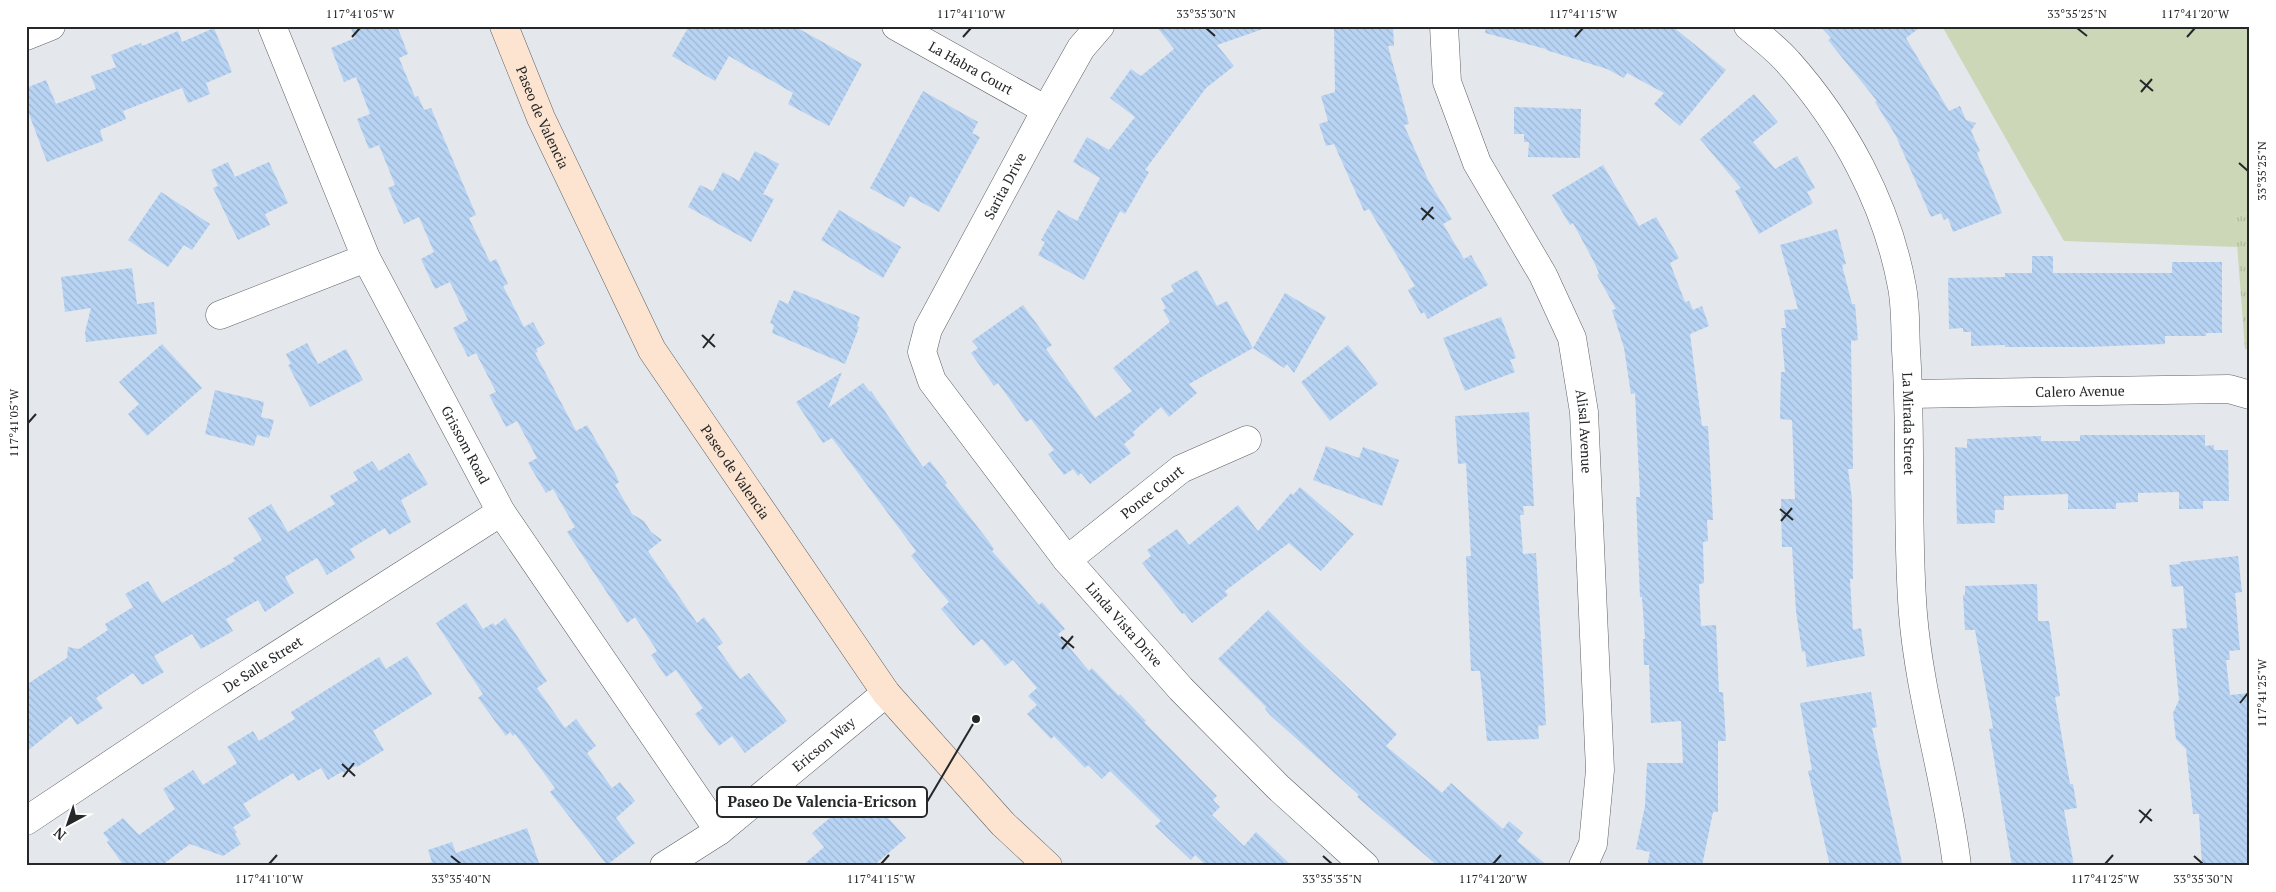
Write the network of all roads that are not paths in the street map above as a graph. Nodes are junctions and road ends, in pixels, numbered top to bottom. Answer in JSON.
{"nodes":[{"id":1,"x":51,"y":26,"type":"edge"},
{"id":2,"x":272,"y":26,"type":"edge"},
{"id":3,"x":504,"y":26,"type":"edge"},
{"id":4,"x":896,"y":26,"type":"edge"},
{"id":5,"x":1100,"y":26,"type":"edge"},
{"id":6,"x":1444,"y":26,"type":"edge"},
{"id":7,"x":1748,"y":26,"type":"edge"},
{"id":8,"x":26,"y":36,"type":"edge"},
{"id":9,"x":1046,"y":110,"type":"junction"},
{"id":10,"x":366,"y":258,"type":"junction"},
{"id":11,"x":220,"y":315,"type":"dead end"},
{"id":12,"x":922,"y":352,"type":"joint"},
{"id":13,"x":1909,"y":394,"type":"junction"},
{"id":14,"x":2250,"y":395,"type":"edge"},
{"id":15,"x":1247,"y":440,"type":"dead end"},
{"id":16,"x":501,"y":512,"type":"junction"},
{"id":17,"x":1067,"y":560,"type":"junction"},
{"id":18,"x":886,"y":693,"type":"junction"},
{"id":19,"x":26,"y":821,"type":"edge"},
{"id":20,"x":719,"y":831,"type":"junction"},
{"id":21,"x":664,"y":866,"type":"edge"},
{"id":22,"x":1048,"y":866,"type":"edge"},
{"id":23,"x":1365,"y":866,"type":"edge"},
{"id":24,"x":1583,"y":866,"type":"edge"},
{"id":25,"x":1957,"y":866,"type":"edge"}],
"edges":[{"from":1,"to":8,"type":"street"},
{"from":2,"to":10,"type":"street","name":"Grissom Road"},
{"from":3,"to":18,"type":"main road","name":"Paseo de Valencia"},
{"from":4,"to":9,"type":"street","name":"La Habra Court"},
{"from":5,"to":9,"type":"street","name":"Sarita Drive"},
{"from":6,"to":24,"type":"street","name":"Alisal Avenue"},
{"from":7,"to":13,"type":"street","name":"La Mirada Street"},
{"from":9,"to":12,"type":"street","name":"Sarita Drive"},
{"from":10,"to":11,"type":"street"},
{"from":10,"to":16,"type":"street","name":"Grissom Road"},
{"from":12,"to":17,"type":"street","name":"Linda Vista Drive"},
{"from":13,"to":14,"type":"street","name":"Calero Avenue"},
{"from":13,"to":25,"type":"street","name":"La Mirada Street"},
{"from":15,"to":17,"type":"street","name":"Ponce Court"},
{"from":16,"to":19,"type":"street","name":"De Salle Street"},
{"from":16,"to":20,"type":"street","name":"Grissom Road"},
{"from":17,"to":23,"type":"street","name":"Linda Vista Drive"},
{"from":18,"to":20,"type":"street","name":"Ericson Way"},
{"from":18,"to":22,"type":"main road","name":"Paseo de Valencia"},
{"from":20,"to":21,"type":"street","name":"Ericson Way"}]}
